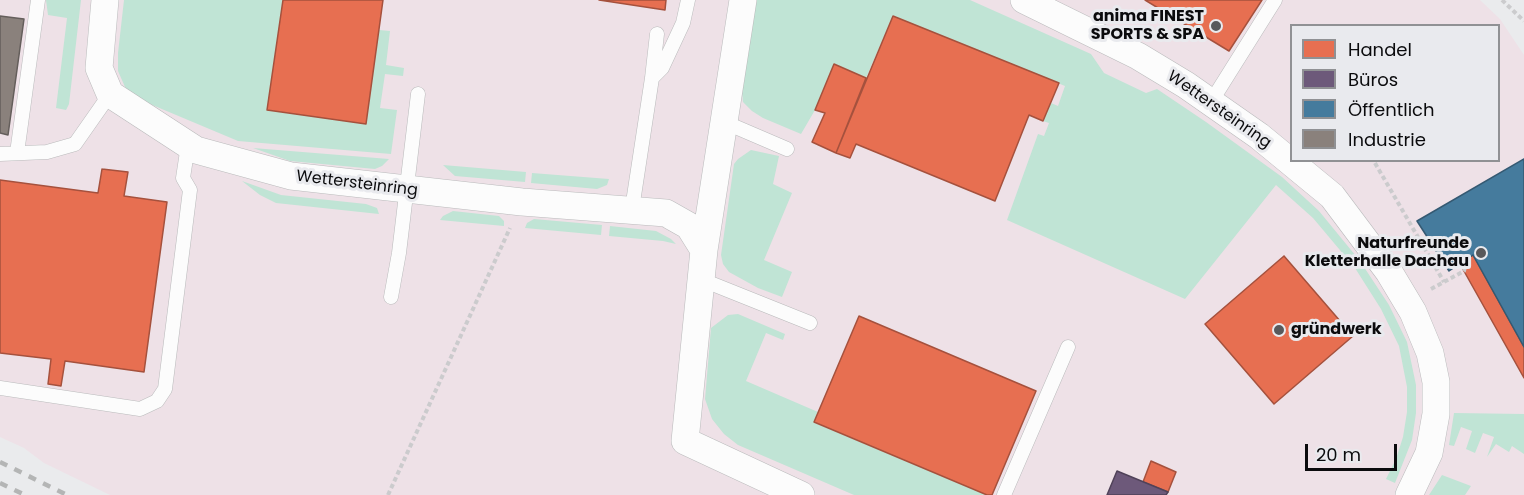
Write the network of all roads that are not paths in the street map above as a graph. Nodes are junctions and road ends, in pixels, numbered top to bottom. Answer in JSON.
{"nodes":[{"id":1,"x":38,"y":0,"type":"edge"},
{"id":2,"x":105,"y":0,"type":"edge"},
{"id":3,"x":688,"y":0,"type":"edge"},
{"id":4,"x":743,"y":0,"type":"edge"},
{"id":5,"x":1024,"y":0,"type":"edge"},
{"id":6,"x":1275,"y":0,"type":"edge"},
{"id":7,"x":1262,"y":21,"type":"junction"},
{"id":8,"x":1273,"y":31,"type":"dead end"},
{"id":9,"x":657,"y":34,"type":"dead end"},
{"id":10,"x":652,"y":78,"type":"junction"},
{"id":11,"x":110,"y":94,"type":"junction"},
{"id":12,"x":418,"y":94,"type":"dead end"},
{"id":13,"x":1211,"y":102,"type":"junction"},
{"id":14,"x":724,"y":122,"type":"junction"},
{"id":15,"x":188,"y":145,"type":"junction"},
{"id":16,"x":787,"y":149,"type":"dead end"},
{"id":17,"x":17,"y":153,"type":"junction"},
{"id":18,"x":0,"y":154,"type":"edge"},
{"id":19,"x":1290,"y":161,"type":"edge"},
{"id":20,"x":1291,"y":162,"type":"edge"},
{"id":21,"x":406,"y":190,"type":"junction"},
{"id":22,"x":632,"y":209,"type":"junction"},
{"id":23,"x":704,"y":250,"type":"junction"},
{"id":24,"x":700,"y":279,"type":"junction"},
{"id":25,"x":391,"y":297,"type":"dead end"},
{"id":26,"x":810,"y":323,"type":"dead end"},
{"id":27,"x":1068,"y":347,"type":"dead end"},
{"id":28,"x":0,"y":388,"type":"edge"},
{"id":29,"x":801,"y":495,"type":"edge"},
{"id":30,"x":1004,"y":495,"type":"edge"},
{"id":31,"x":1408,"y":495,"type":"edge"}],
"edges":[{"from":1,"to":17,"type":"lane"},
{"from":2,"to":11,"type":"street"},
{"from":3,"to":10,"type":"lane"},
{"from":4,"to":14,"type":"street"},
{"from":5,"to":13,"type":"street","name":"Wettersteinring"},
{"from":6,"to":7,"type":"lane"},
{"from":7,"to":8,"type":"lane"},
{"from":7,"to":13,"type":"lane"},
{"from":9,"to":10,"type":"lane"},
{"from":10,"to":22,"type":"lane"},
{"from":11,"to":15,"type":"street","name":"Wettersteinring"},
{"from":11,"to":17,"type":"lane"},
{"from":12,"to":21,"type":"lane"},
{"from":13,"to":19,"type":"street","name":"Wettersteinring"},
{"from":14,"to":16,"type":"lane"},
{"from":14,"to":23,"type":"street"},
{"from":15,"to":21,"type":"street","name":"Wettersteinring"},
{"from":15,"to":28,"type":"lane"},
{"from":17,"to":18,"type":"lane"},
{"from":20,"to":31,"type":"street","name":"Wettersteinring"},
{"from":21,"to":22,"type":"street","name":"Wettersteinring"},
{"from":21,"to":25,"type":"lane"},
{"from":22,"to":23,"type":"street","name":"Wettersteinring"},
{"from":23,"to":24,"type":"street"},
{"from":24,"to":26,"type":"lane"},
{"from":24,"to":29,"type":"street"},
{"from":27,"to":30,"type":"lane"}]}
